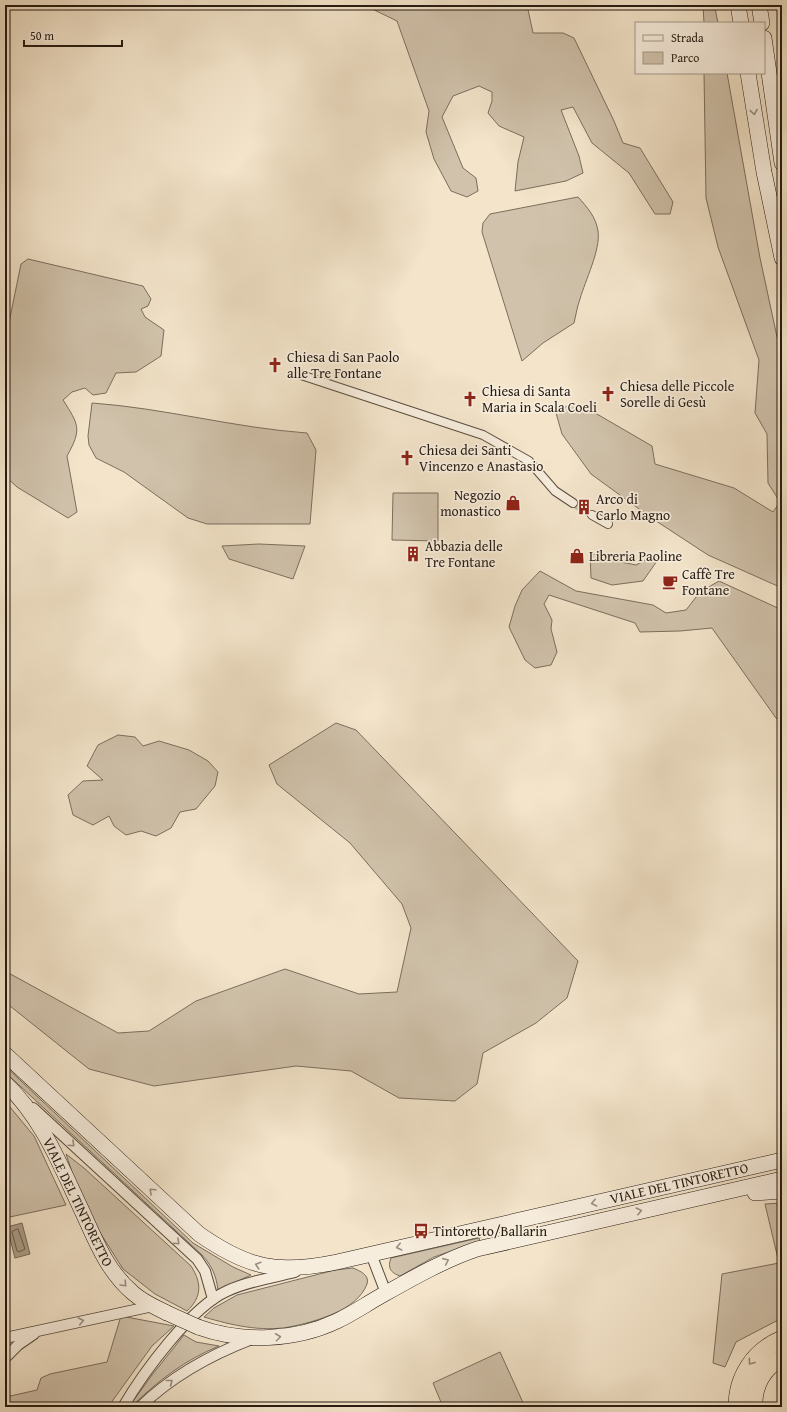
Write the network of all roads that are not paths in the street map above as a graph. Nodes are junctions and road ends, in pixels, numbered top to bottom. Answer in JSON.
{"nodes":[{"id":1,"x":738,"y":5,"type":"edge"},
{"id":2,"x":759,"y":5,"type":"edge"},
{"id":3,"x":741,"y":22,"type":"edge"},
{"id":4,"x":762,"y":22,"type":"edge"},
{"id":5,"x":765,"y":45,"type":"edge"},
{"id":6,"x":748,"y":74,"type":"edge"},
{"id":7,"x":782,"y":163,"type":"edge"},
{"id":8,"x":782,"y":258,"type":"edge"},
{"id":9,"x":298,"y":374,"type":"dead end"},
{"id":10,"x":574,"y":503,"type":"tunnel mouth"},
{"id":11,"x":592,"y":515,"type":"tunnel mouth"},
{"id":12,"x":608,"y":524,"type":"dead end"},
{"id":13,"x":5,"y":1054,"type":"edge"},
{"id":14,"x":5,"y":1083,"type":"edge"},
{"id":15,"x":22,"y":1099,"type":"junction"},
{"id":16,"x":782,"y":1160,"type":"edge"},
{"id":17,"x":782,"y":1179,"type":"edge"},
{"id":18,"x":782,"y":1191,"type":"edge"},
{"id":19,"x":710,"y":1196,"type":"junction"},
{"id":20,"x":576,"y":1207,"type":"junction"},
{"id":21,"x":580,"y":1225,"type":"junction"},
{"id":22,"x":370,"y":1254,"type":"junction"},
{"id":23,"x":337,"y":1262,"type":"junction"},
{"id":24,"x":386,"y":1293,"type":"junction"},
{"id":25,"x":213,"y":1299,"type":"junction"},
{"id":26,"x":153,"y":1306,"type":"junction"},
{"id":27,"x":43,"y":1329,"type":"junction"},
{"id":28,"x":5,"y":1338,"type":"edge"},
{"id":29,"x":256,"y":1338,"type":"junction"},
{"id":30,"x":782,"y":1339,"type":"edge"},
{"id":31,"x":5,"y":1358,"type":"edge"},
{"id":32,"x":782,"y":1358,"type":"edge"},
{"id":33,"x":123,"y":1407,"type":"edge"},
{"id":34,"x":140,"y":1407,"type":"edge"},
{"id":35,"x":737,"y":1407,"type":"edge"},
{"id":36,"x":754,"y":1407,"type":"edge"}],
"edges":[{"from":1,"to":3,"type":"main road"},
{"from":2,"to":4,"type":"main road"},
{"from":5,"to":7,"type":"main road"},
{"from":6,"to":8,"type":"main road","one_way":true},
{"from":9,"to":10,"type":"street"},
{"from":11,"to":12,"type":"street"},
{"from":23,"to":13,"type":"main road","name":"VIALE DEL TINTORETTO","one_way":true},
{"from":14,"to":15,"type":"main road","name":"VIALE DEL TINTORETTO"},
{"from":15,"to":25,"type":"street","one_way":true},
{"from":15,"to":26,"type":"main road","name":"VIALE DEL TINTORETTO","one_way":true},
{"from":16,"to":20,"type":"main road","name":"VIALE DEL TINTORETTO","one_way":true},
{"from":17,"to":19,"type":"main road","name":"VIALE DEL TINTORETTO"},
{"from":18,"to":19,"type":"main road"},
{"from":21,"to":19,"type":"main road","name":"VIALE DEL TINTORETTO","one_way":true},
{"from":20,"to":21,"type":"street"},
{"from":20,"to":22,"type":"main road","name":"VIALE DEL TINTORETTO","one_way":true},
{"from":24,"to":21,"type":"main road","name":"VIALE DEL TINTORETTO","one_way":true},
{"from":22,"to":23,"type":"main road","name":"VIALE DEL TINTORETTO"},
{"from":22,"to":24,"type":"street"},
{"from":23,"to":25,"type":"street"},
{"from":29,"to":24,"type":"main road","name":"VIALE DEL TINTORETTO","one_way":true},
{"from":25,"to":33,"type":"street"},
{"from":27,"to":26,"type":"street","one_way":true},
{"from":26,"to":29,"type":"main road","name":"VIALE DEL TINTORETTO","bridge":true},
{"from":27,"to":28,"type":"street"},
{"from":27,"to":31,"type":"street"},
{"from":34,"to":29,"type":"street","one_way":true},
{"from":30,"to":35,"type":"highway","one_way":true},
{"from":32,"to":36,"type":"highway"}]}
